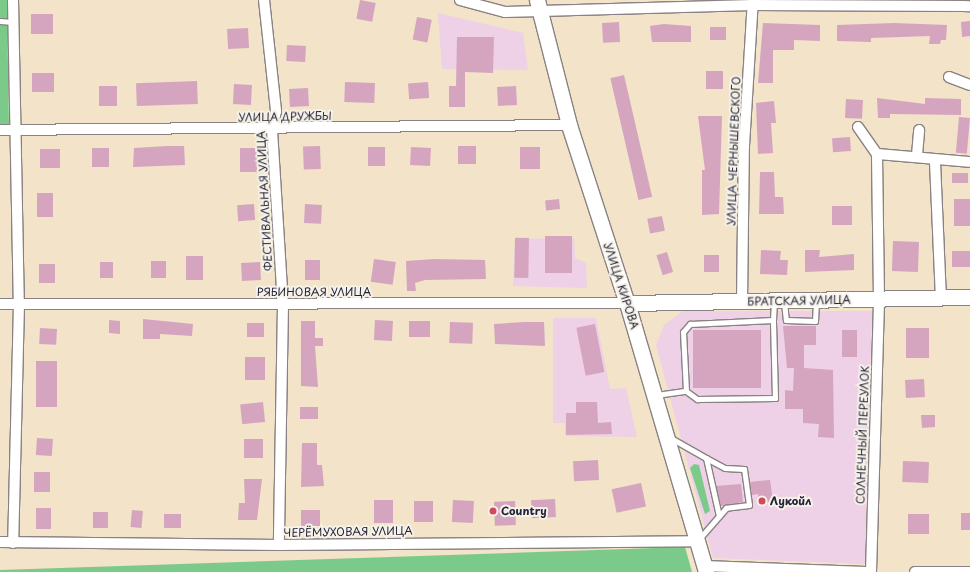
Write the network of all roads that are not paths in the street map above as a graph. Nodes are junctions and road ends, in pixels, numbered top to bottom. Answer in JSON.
{"nodes":[{"id":1,"x":12,"y":0,"type":"edge"},
{"id":2,"x":264,"y":0,"type":"edge"},
{"id":3,"x":460,"y":0,"type":"edge"},
{"id":4,"x":753,"y":2,"type":"edge"},
{"id":5,"x":886,"y":2,"type":"edge"},
{"id":6,"x":538,"y":6,"type":"edge"},
{"id":7,"x":970,"y":6,"type":"edge"},
{"id":8,"x":0,"y":21,"type":"edge"},
{"id":9,"x":13,"y":22,"type":"junction"},
{"id":10,"x":949,"y":77,"type":"dead end"},
{"id":11,"x":970,"y":85,"type":"edge"},
{"id":12,"x":569,"y":125,"type":"junction"},
{"id":13,"x":858,"y":127,"type":"dead end"},
{"id":14,"x":0,"y":130,"type":"edge"},
{"id":15,"x":272,"y":130,"type":"junction"},
{"id":16,"x":919,"y":130,"type":"dead end"},
{"id":17,"x":17,"y":131,"type":"junction"},
{"id":18,"x":877,"y":154,"type":"junction"},
{"id":19,"x":917,"y":155,"type":"junction"},
{"id":20,"x":935,"y":162,"type":"junction"},
{"id":21,"x":970,"y":162,"type":"edge"},
{"id":22,"x":941,"y":297,"type":"junction"},
{"id":23,"x":970,"y":297,"type":"edge"},
{"id":24,"x":879,"y":298,"type":"junction"},
{"id":25,"x":742,"y":302,"type":"junction"},
{"id":26,"x":779,"y":302,"type":"junction"},
{"id":27,"x":627,"y":303,"type":"junction"},
{"id":28,"x":0,"y":304,"type":"edge"},
{"id":29,"x":19,"y":304,"type":"junction"},
{"id":30,"x":283,"y":305,"type":"junction"},
{"id":31,"x":773,"y":320,"type":"junction"},
{"id":32,"x":686,"y":391,"type":"junction"},
{"id":33,"x":654,"y":395,"type":"junction"},
{"id":34,"x":666,"y":435,"type":"junction"},
{"id":35,"x":706,"y":458,"type":"junction"},
{"id":36,"x":719,"y":516,"type":"junction"},
{"id":37,"x":697,"y":541,"type":"junction"},
{"id":38,"x":0,"y":542,"type":"edge"},
{"id":39,"x":14,"y":543,"type":"junction"},
{"id":40,"x":279,"y":545,"type":"junction"},
{"id":41,"x":705,"y":569,"type":"edge"},
{"id":42,"x":866,"y":572,"type":"edge"},
{"id":43,"x":871,"y":572,"type":"edge"},
{"id":44,"x":915,"y":572,"type":"edge"},
{"id":45,"x":970,"y":572,"type":"edge"}],
"edges":[{"from":1,"to":9,"type":"street"},
{"from":2,"to":15,"type":"street","name":"ФЕСТИВАЛЬНАЯ УЛИЦА"},
{"from":3,"to":6,"type":"street"},
{"from":4,"to":5,"type":"street"},
{"from":4,"to":6,"type":"street"},
{"from":4,"to":25,"type":"street","name":"УЛИЦА ЧЕРНЫШЕВСКОГО"},
{"from":5,"to":7,"type":"street"},
{"from":6,"to":12,"type":"main road","name":"УЛИЦА КИРОВА"},
{"from":8,"to":9,"type":"lane"},
{"from":9,"to":17,"type":"street"},
{"from":10,"to":11,"type":"street"},
{"from":12,"to":15,"type":"street","name":"УЛИЦА ДРУЖБЫ"},
{"from":12,"to":27,"type":"main road","name":"УЛИЦА КИРОВА"},
{"from":13,"to":18,"type":"street"},
{"from":14,"to":17,"type":"street","name":"УЛИЦА ДРУЖБЫ"},
{"from":15,"to":17,"type":"street","name":"УЛИЦА ДРУЖБЫ"},
{"from":15,"to":30,"type":"street","name":"ФЕСТИВАЛЬНАЯ УЛИЦА"},
{"from":16,"to":19,"type":"street"},
{"from":17,"to":29,"type":"street"},
{"from":18,"to":19,"type":"street"},
{"from":18,"to":24,"type":"street","name":"СОЛНЕЧНЫЙ ПЕРЕУЛОК"},
{"from":19,"to":20,"type":"street"},
{"from":20,"to":21,"type":"street"},
{"from":20,"to":22,"type":"street"},
{"from":22,"to":23,"type":"main road","name":"БРАТСКАЯ УЛИЦА"},
{"from":22,"to":24,"type":"main road","name":"БРАТСКАЯ УЛИЦА"},
{"from":24,"to":26,"type":"main road","name":"БРАТСКАЯ УЛИЦА"},
{"from":24,"to":43,"type":"street","name":"СОЛНЕЧНЫЙ ПЕРЕУЛОК"},
{"from":25,"to":26,"type":"main road","name":"БРАТСКАЯ УЛИЦА"},
{"from":25,"to":27,"type":"main road","name":"БРАТСКАЯ УЛИЦА"},
{"from":26,"to":31,"type":"lane"},
{"from":27,"to":30,"type":"street","name":"РЯБИНОВАЯ УЛИЦА"},
{"from":27,"to":33,"type":"main road","name":"УЛИЦА КИРОВА"},
{"from":28,"to":29,"type":"street","name":"РЯБИНОВАЯ УЛИЦА"},
{"from":29,"to":30,"type":"street","name":"РЯБИНОВАЯ УЛИЦА"},
{"from":29,"to":39,"type":"street"},
{"from":30,"to":40,"type":"street","name":"ФЕСТИВАЛЬНАЯ УЛИЦА"},
{"from":31,"to":32,"type":"lane"},
{"from":31,"to":32,"type":"lane"},
{"from":32,"to":33,"type":"lane"},
{"from":33,"to":34,"type":"main road","name":"УЛИЦА КИРОВА"},
{"from":34,"to":35,"type":"lane"},
{"from":34,"to":37,"type":"main road","name":"УЛИЦА КИРОВА"},
{"from":35,"to":36,"type":"lane"},
{"from":35,"to":36,"type":"lane"},
{"from":36,"to":37,"type":"lane"},
{"from":37,"to":40,"type":"street","name":"ЧЕРЁМУХОВАЯ УЛИЦА"},
{"from":37,"to":41,"type":"main road","name":"УЛИЦА КИРОВА"},
{"from":38,"to":39,"type":"street","name":"ЧЕРЁМУХОВАЯ УЛИЦА"},
{"from":39,"to":40,"type":"street","name":"ЧЕРЁМУХОВАЯ УЛИЦА"},
{"from":41,"to":42,"type":"street"},
{"from":44,"to":45,"type":"street"}]}
